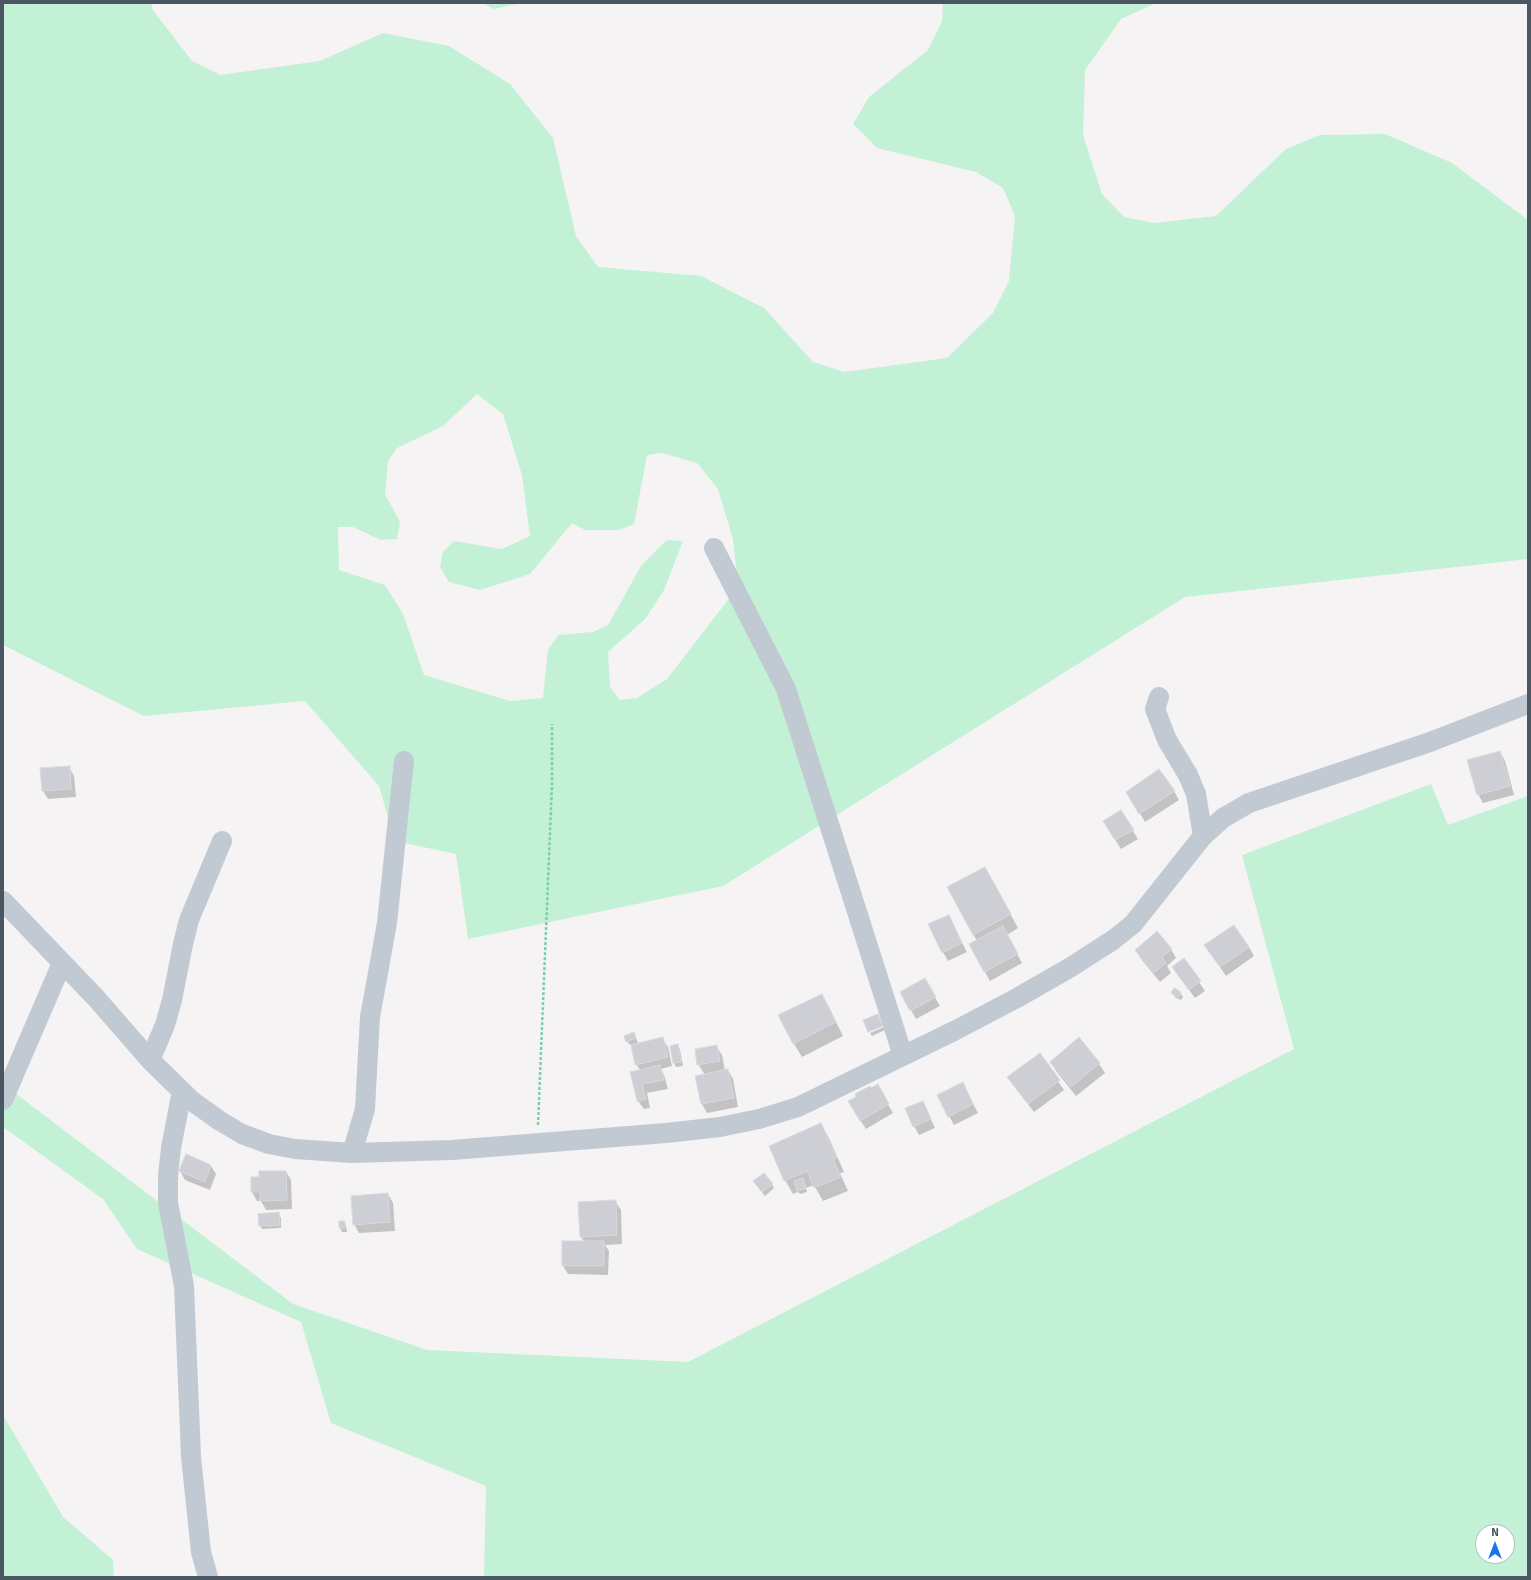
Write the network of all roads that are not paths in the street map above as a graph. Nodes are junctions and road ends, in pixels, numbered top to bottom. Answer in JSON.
{"nodes":[{"id":1,"x":714,"y":548,"type":"dead end"},
{"id":2,"x":1160,"y":697,"type":"dead end"},
{"id":3,"x":1528,"y":704,"type":"edge"},
{"id":4,"x":404,"y":761,"type":"dead end"},
{"id":5,"x":1203,"y":836,"type":"junction"},
{"id":6,"x":222,"y":841,"type":"dead end"},
{"id":7,"x":3,"y":901,"type":"edge"},
{"id":8,"x":62,"y":963,"type":"junction"},
{"id":9,"x":903,"y":1056,"type":"junction"},
{"id":10,"x":150,"y":1060,"type":"junction"},
{"id":11,"x":182,"y":1091,"type":"junction"},
{"id":12,"x":3,"y":1100,"type":"edge"},
{"id":13,"x":352,"y":1153,"type":"junction"},
{"id":14,"x":208,"y":1577,"type":"edge"}],
"edges":[{"from":1,"to":9,"type":"street"},
{"from":2,"to":5,"type":"street"},
{"from":3,"to":5,"type":"street"},
{"from":4,"to":13,"type":"street"},
{"from":5,"to":9,"type":"street"},
{"from":6,"to":10,"type":"street"},
{"from":7,"to":8,"type":"street"},
{"from":8,"to":10,"type":"street"},
{"from":8,"to":12,"type":"street"},
{"from":9,"to":13,"type":"street"},
{"from":10,"to":11,"type":"street"},
{"from":11,"to":13,"type":"street"},
{"from":11,"to":14,"type":"street"}]}
